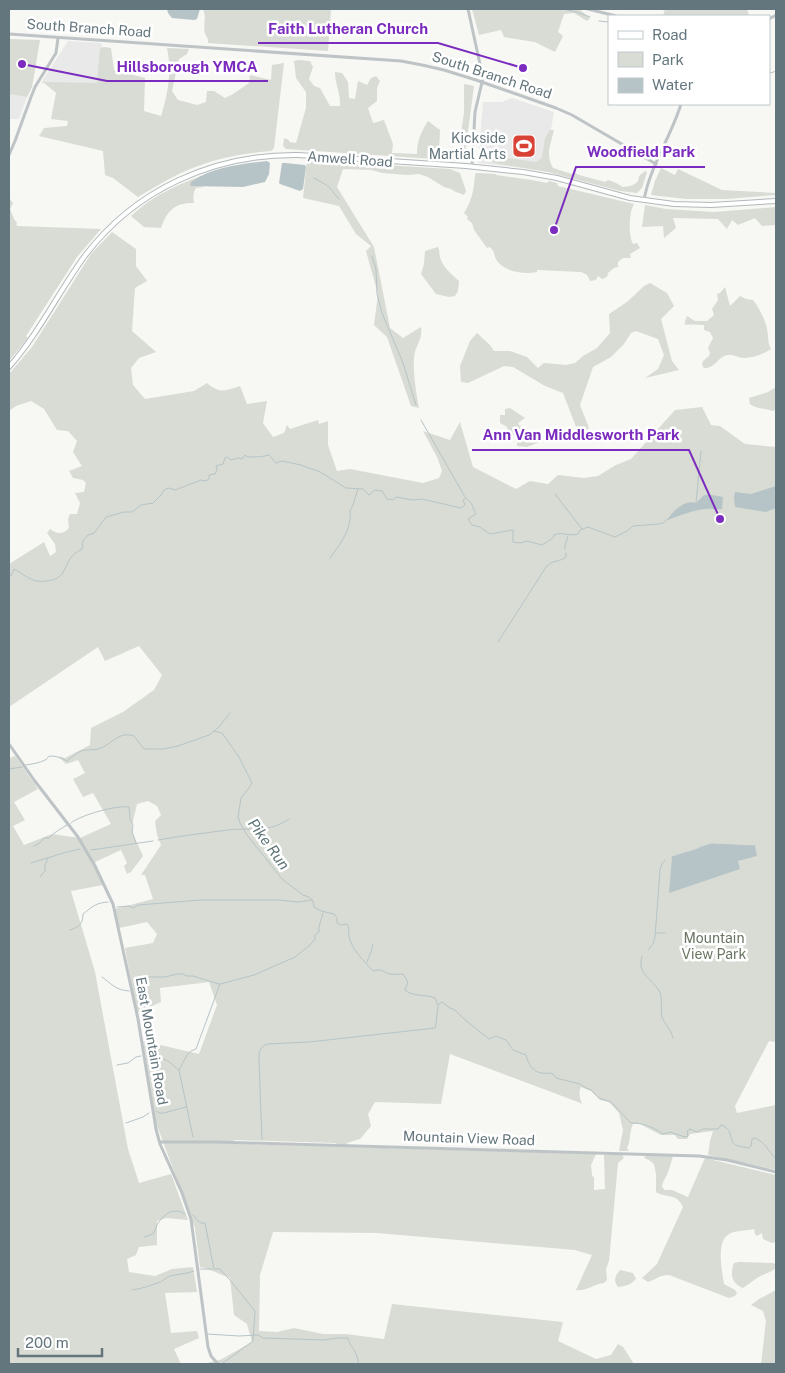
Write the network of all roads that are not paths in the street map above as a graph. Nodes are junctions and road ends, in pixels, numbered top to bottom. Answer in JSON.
{"nodes":[{"id":1,"x":468,"y":9,"type":"edge"},
{"id":2,"x":588,"y":9,"type":"edge"},
{"id":3,"x":612,"y":15,"type":"edge"},
{"id":4,"x":9,"y":34,"type":"edge"},
{"id":5,"x":58,"y":38,"type":"junction"},
{"id":6,"x":482,"y":82,"type":"junction"},
{"id":7,"x":681,"y":105,"type":"edge"},
{"id":8,"x":9,"y":155,"type":"edge"},
{"id":9,"x":656,"y":164,"type":"junction"},
{"id":10,"x":472,"y":167,"type":"junction"},
{"id":11,"x":644,"y":200,"type":"junction"},
{"id":12,"x":776,"y":202,"type":"edge"},
{"id":13,"x":9,"y":367,"type":"edge"},
{"id":14,"x":9,"y":744,"type":"edge"},
{"id":15,"x":160,"y":1142,"type":"junction"},
{"id":16,"x":776,"y":1172,"type":"edge"},
{"id":17,"x":218,"y":1364,"type":"edge"}],
"edges":[{"from":1,"to":6,"type":"street"},
{"from":2,"to":3,"type":"street"},
{"from":4,"to":5,"type":"street","name":"South Branch Road"},
{"from":5,"to":6,"type":"street","name":"South Branch Road"},
{"from":5,"to":8,"type":"street"},
{"from":6,"to":9,"type":"street","name":"South Branch Road"},
{"from":6,"to":10,"type":"street"},
{"from":7,"to":9,"type":"street"},
{"from":9,"to":11,"type":"street"},
{"from":10,"to":11,"type":"main road","name":"Amwell Road"},
{"from":10,"to":13,"type":"main road","name":"Amwell Road"},
{"from":11,"to":12,"type":"main road","name":"Amwell Road"},
{"from":14,"to":15,"type":"street","name":"East Mountain Road"},
{"from":15,"to":16,"type":"street","name":"Mountain View Road"},
{"from":15,"to":17,"type":"street","name":"East Mountain Road"}]}
